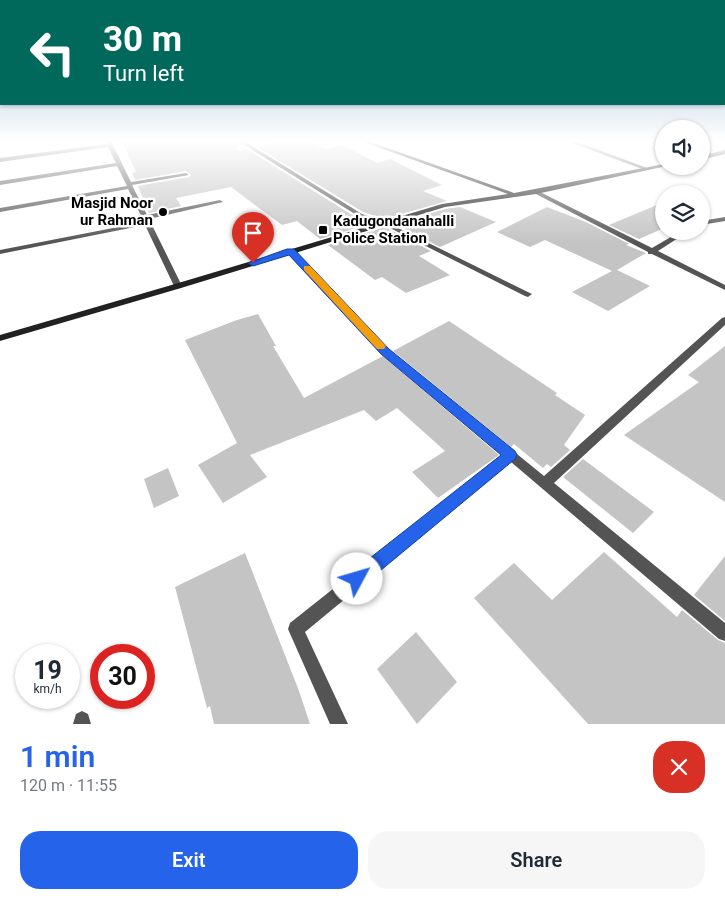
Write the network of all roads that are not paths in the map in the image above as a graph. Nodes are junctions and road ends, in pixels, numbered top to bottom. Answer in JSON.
{"nodes":[{"id":1,"x":51,"y":175,"type":"edge"},
{"id":2,"x":124,"y":175,"type":"edge"},
{"id":3,"x":186,"y":175,"type":"dead end"},
{"id":4,"x":295,"y":175,"type":"edge"},
{"id":5,"x":459,"y":175,"type":"edge"},
{"id":6,"x":619,"y":175,"type":"edge"},
{"id":7,"x":0,"y":183,"type":"edge"},
{"id":8,"x":129,"y":186,"type":"junction"},
{"id":9,"x":536,"y":192,"type":"junction"},
{"id":10,"x":514,"y":194,"type":"junction"},
{"id":11,"x":220,"y":202,"type":"dead end"},
{"id":12,"x":0,"y":210,"type":"edge"},
{"id":13,"x":725,"y":219,"type":"edge"},
{"id":14,"x":146,"y":221,"type":"junction"},
{"id":15,"x":710,"y":222,"type":"edge"},
{"id":16,"x":384,"y":223,"type":"junction"},
{"id":17,"x":671,"y":240,"type":"edge"},
{"id":18,"x":290,"y":251,"type":"junction"},
{"id":19,"x":0,"y":252,"type":"edge"},
{"id":20,"x":651,"y":252,"type":"junction"},
{"id":21,"x":178,"y":286,"type":"junction"},
{"id":22,"x":725,"y":288,"type":"edge"},
{"id":23,"x":528,"y":294,"type":"dead end"},
{"id":24,"x":725,"y":320,"type":"edge"},
{"id":25,"x":0,"y":338,"type":"edge"},
{"id":26,"x":510,"y":455,"type":"junction"},
{"id":27,"x":545,"y":483,"type":"junction"},
{"id":28,"x":725,"y":633,"type":"edge"},
{"id":29,"x":339,"y":724,"type":"edge"}],
"edges":[{"from":1,"to":7,"type":"street"},
{"from":2,"to":8,"type":"street"},
{"from":3,"to":8,"type":"street"},
{"from":4,"to":16,"type":"street"},
{"from":5,"to":10,"type":"main road"},
{"from":6,"to":9,"type":"main road"},
{"from":8,"to":12,"type":"street"},
{"from":8,"to":14,"type":"street"},
{"from":9,"to":10,"type":"main road"},
{"from":9,"to":20,"type":"street"},
{"from":10,"to":16,"type":"main road"},
{"from":11,"to":14,"type":"street"},
{"from":13,"to":15,"type":"street"},
{"from":14,"to":19,"type":"street"},
{"from":14,"to":21,"type":"street"},
{"from":16,"to":18,"type":"main road"},
{"from":16,"to":23,"type":"street"},
{"from":17,"to":20,"type":"street"},
{"from":18,"to":21,"type":"main road"},
{"from":18,"to":26,"type":"street"},
{"from":20,"to":22,"type":"street"},
{"from":21,"to":25,"type":"main road"},
{"from":24,"to":27,"type":"street"},
{"from":26,"to":27,"type":"street"},
{"from":26,"to":29,"type":"street"},
{"from":27,"to":28,"type":"street"}]}
